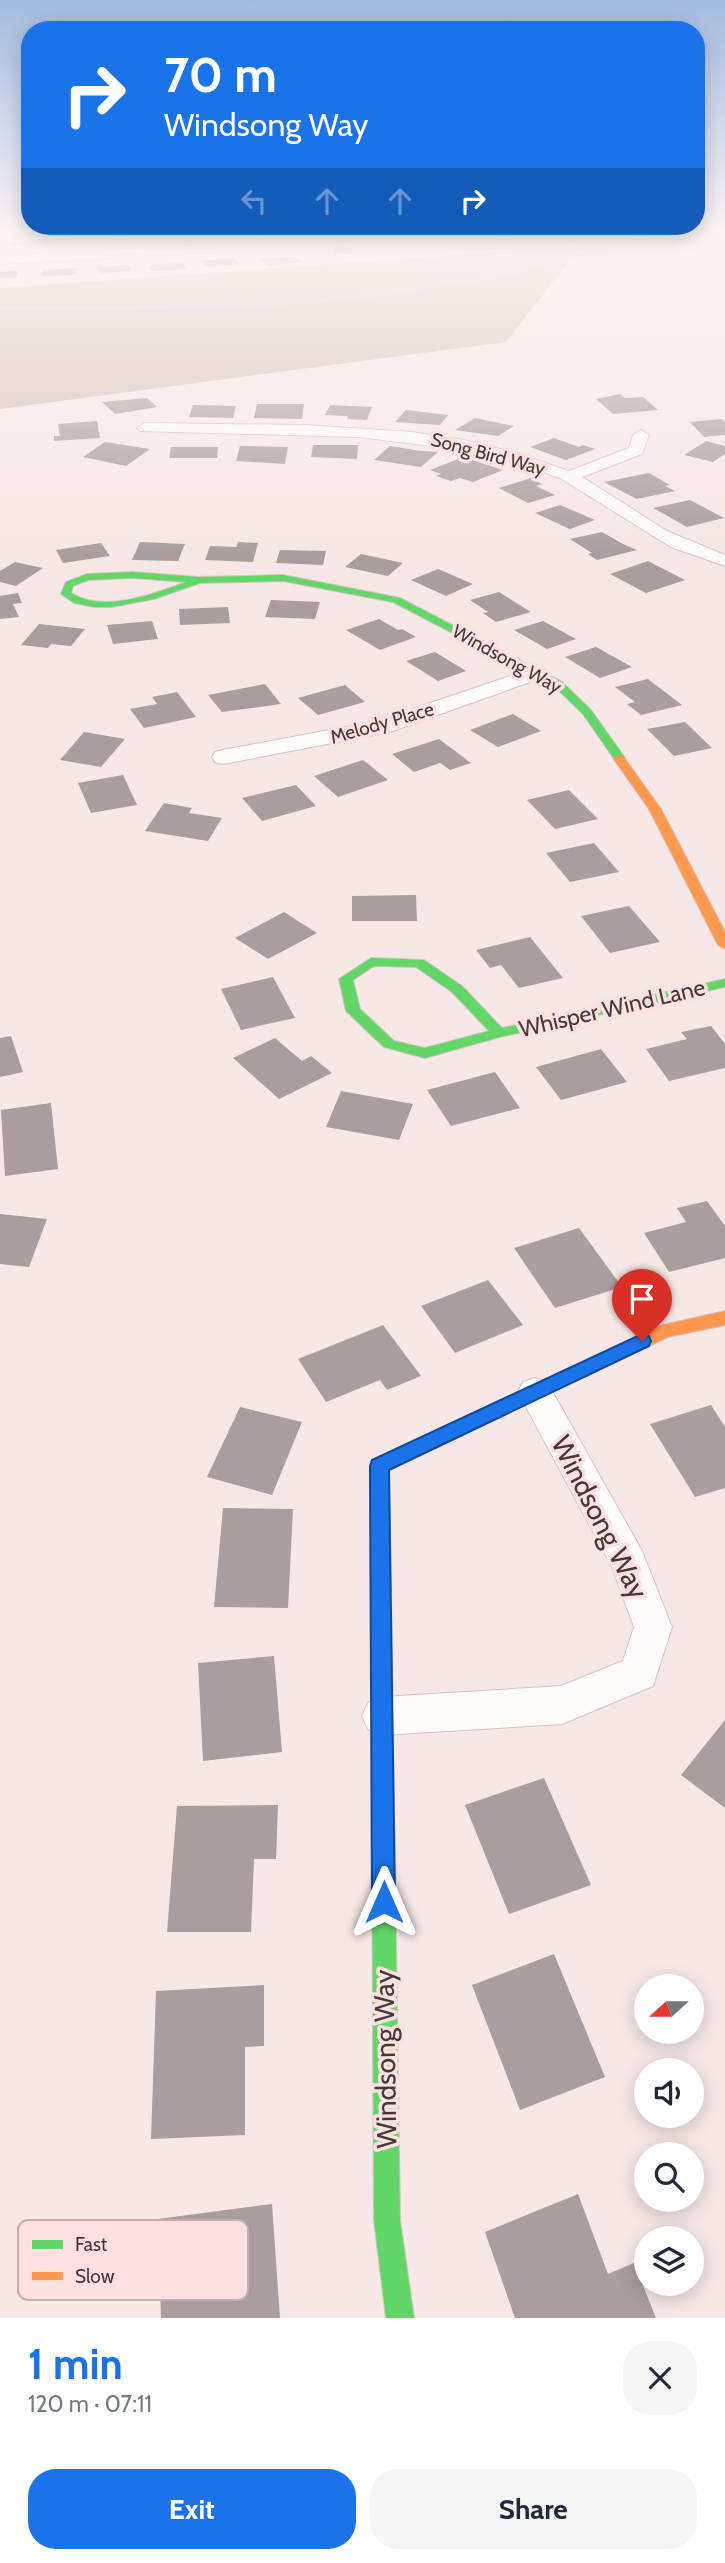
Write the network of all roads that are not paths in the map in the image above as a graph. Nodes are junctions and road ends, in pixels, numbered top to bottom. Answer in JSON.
{"nodes":[{"id":1,"x":145,"y":428,"type":"dead end"},
{"id":2,"x":641,"y":435,"type":"dead end"},
{"id":3,"x":568,"y":476,"type":"junction"},
{"id":4,"x":725,"y":561,"type":"edge"},
{"id":5,"x":199,"y":580,"type":"junction"},
{"id":6,"x":537,"y":673,"type":"junction"},
{"id":7,"x":223,"y":757,"type":"dead end"},
{"id":8,"x":725,"y":945,"type":"edge"},
{"id":9,"x":725,"y":983,"type":"edge"},
{"id":10,"x":499,"y":1033,"type":"junction"},
{"id":11,"x":725,"y":1318,"type":"edge"},
{"id":12,"x":535,"y":1392,"type":"junction"},
{"id":13,"x":382,"y":1716,"type":"junction"},
{"id":14,"x":400,"y":2318,"type":"edge"}],
"edges":[{"from":1,"to":3,"type":"street","name":"Song Bird Way"},
{"from":2,"to":3,"type":"street"},
{"from":3,"to":4,"type":"street","name":"Song Bird Way"},
{"from":5,"to":5,"type":"street","name":"Windsong Way"},
{"from":5,"to":6,"type":"street","name":"Windsong Way"},
{"from":6,"to":7,"type":"street","name":"Melody Place"},
{"from":6,"to":8,"type":"street","name":"Windsong Way"},
{"from":9,"to":10,"type":"street","name":"Whisper Wind Lane"},
{"from":10,"to":10,"type":"street","name":"Whisper Wind Lane"},
{"from":11,"to":12,"type":"street","name":"Windsong Way"},
{"from":12,"to":13,"type":"street","name":"Windsong Way"},
{"from":12,"to":13,"type":"street","name":"Windsong Way"},
{"from":13,"to":14,"type":"street","name":"Windsong Way"}]}
